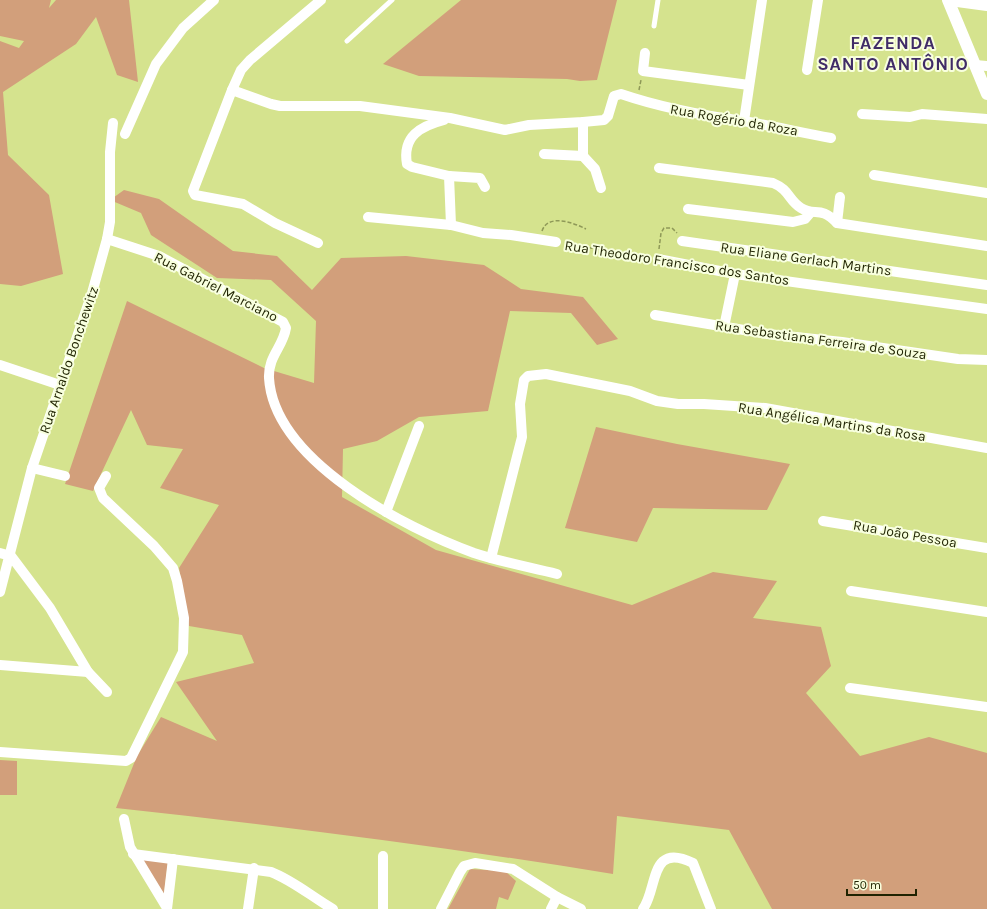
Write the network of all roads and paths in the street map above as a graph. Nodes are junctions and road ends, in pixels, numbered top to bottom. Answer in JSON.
{"nodes":[{"id":1,"x":214,"y":0,"type":"edge"},
{"id":2,"x":321,"y":0,"type":"edge"},
{"id":3,"x":392,"y":0,"type":"edge"},
{"id":4,"x":658,"y":0,"type":"edge"},
{"id":5,"x":762,"y":0,"type":"edge"},
{"id":6,"x":818,"y":0,"type":"edge"},
{"id":7,"x":949,"y":0,"type":"edge"},
{"id":8,"x":987,"y":5,"type":"edge"},
{"id":9,"x":654,"y":26,"type":"dead end"},
{"id":10,"x":347,"y":41,"type":"dead end"},
{"id":11,"x":645,"y":53,"type":"dead end"},
{"id":12,"x":981,"y":66,"type":"edge"},
{"id":13,"x":807,"y":70,"type":"dead end"},
{"id":14,"x":643,"y":71,"type":"junction"},
{"id":15,"x":749,"y":85,"type":"junction"},
{"id":16,"x":232,"y":90,"type":"junction"},
{"id":17,"x":987,"y":94,"type":"edge"},
{"id":18,"x":638,"y":100,"type":"junction"},
{"id":19,"x":862,"y":114,"type":"dead end"},
{"id":20,"x":450,"y":118,"type":"junction"},
{"id":21,"x":987,"y":119,"type":"edge"},
{"id":22,"x":583,"y":122,"type":"junction"},
{"id":23,"x":744,"y":122,"type":"junction"},
{"id":24,"x":113,"y":123,"type":"dead end"},
{"id":25,"x":125,"y":134,"type":"dead end"},
{"id":26,"x":831,"y":138,"type":"dead end"},
{"id":27,"x":544,"y":154,"type":"dead end"},
{"id":28,"x":583,"y":156,"type":"junction"},
{"id":29,"x":658,"y":168,"type":"dead end"},
{"id":30,"x":874,"y":175,"type":"dead end"},
{"id":31,"x":449,"y":176,"type":"junction"},
{"id":32,"x":485,"y":187,"type":"dead end"},
{"id":33,"x":602,"y":188,"type":"dead end"},
{"id":34,"x":987,"y":193,"type":"edge"},
{"id":35,"x":840,"y":197,"type":"dead end"},
{"id":36,"x":688,"y":209,"type":"dead end"},
{"id":37,"x":810,"y":212,"type":"junction"},
{"id":38,"x":368,"y":217,"type":"dead end"},
{"id":39,"x":837,"y":223,"type":"junction"},
{"id":40,"x":451,"y":225,"type":"junction"},
{"id":41,"x":586,"y":229,"type":"dead end"},
{"id":42,"x":108,"y":239,"type":"junction"},
{"id":43,"x":539,"y":240,"type":"junction"},
{"id":44,"x":682,"y":241,"type":"joint"},
{"id":45,"x":556,"y":242,"type":"joint"},
{"id":46,"x":318,"y":243,"type":"dead end"},
{"id":47,"x":987,"y":246,"type":"edge"},
{"id":48,"x":658,"y":259,"type":"junction"},
{"id":49,"x":736,"y":274,"type":"junction"},
{"id":50,"x":987,"y":285,"type":"edge"},
{"id":51,"x":987,"y":310,"type":"edge"},
{"id":52,"x":655,"y":314,"type":"dead end"},
{"id":53,"x":724,"y":327,"type":"junction"},
{"id":54,"x":987,"y":360,"type":"edge"},
{"id":55,"x":0,"y":365,"type":"edge"},
{"id":56,"x":60,"y":385,"type":"junction"},
{"id":57,"x":419,"y":426,"type":"dead end"},
{"id":58,"x":987,"y":448,"type":"edge"},
{"id":59,"x":32,"y":468,"type":"junction"},
{"id":60,"x":65,"y":476,"type":"dead end"},
{"id":61,"x":106,"y":476,"type":"dead end"},
{"id":62,"x":386,"y":512,"type":"junction"},
{"id":63,"x":823,"y":521,"type":"dead end"},
{"id":64,"x":987,"y":548,"type":"edge"},
{"id":65,"x":0,"y":552,"type":"edge"},
{"id":66,"x":11,"y":556,"type":"junction"},
{"id":67,"x":491,"y":558,"type":"junction"},
{"id":68,"x":557,"y":574,"type":"dead end"},
{"id":69,"x":851,"y":591,"type":"dead end"},
{"id":70,"x":0,"y":592,"type":"edge"},
{"id":71,"x":987,"y":612,"type":"edge"},
{"id":72,"x":0,"y":665,"type":"edge"},
{"id":73,"x":88,"y":672,"type":"junction"},
{"id":74,"x":850,"y":688,"type":"dead end"},
{"id":75,"x":107,"y":692,"type":"dead end"},
{"id":76,"x":987,"y":707,"type":"edge"},
{"id":77,"x":0,"y":752,"type":"edge"},
{"id":78,"x":124,"y":819,"type":"dead end"},
{"id":79,"x":133,"y":854,"type":"junction"},
{"id":80,"x":383,"y":856,"type":"dead end"},
{"id":81,"x":174,"y":859,"type":"junction"},
{"id":82,"x":254,"y":868,"type":"junction"},
{"id":83,"x":557,"y":897,"type":"junction"},
{"id":84,"x":167,"y":908,"type":"edge"},
{"id":85,"x":248,"y":909,"type":"edge"},
{"id":86,"x":333,"y":909,"type":"edge"},
{"id":87,"x":383,"y":909,"type":"edge"},
{"id":88,"x":440,"y":909,"type":"edge"},
{"id":89,"x":551,"y":909,"type":"edge"},
{"id":90,"x":582,"y":909,"type":"edge"},
{"id":91,"x":643,"y":909,"type":"edge"},
{"id":92,"x":711,"y":909,"type":"edge"}],
"edges":[{"from":1,"to":25,"type":"street"},
{"from":2,"to":16,"type":"street"},
{"from":3,"to":10,"type":"lane"},
{"from":4,"to":9,"type":"lane"},
{"from":5,"to":15,"type":"street"},
{"from":6,"to":13,"type":"street"},
{"from":7,"to":8,"type":"street"},
{"from":7,"to":12,"type":"street"},
{"from":11,"to":14,"type":"street"},
{"from":12,"to":17,"type":"street"},
{"from":14,"to":15,"type":"street"},
{"from":14,"to":18,"type":"path"},
{"from":15,"to":23,"type":"street"},
{"from":16,"to":20,"type":"street"},
{"from":16,"to":46,"type":"street"},
{"from":18,"to":22,"type":"street","name":"Rua Rogério da Roza"},
{"from":18,"to":23,"type":"street","name":"Rua Rogério da Roza"},
{"from":19,"to":21,"type":"street"},
{"from":20,"to":22,"type":"street"},
{"from":20,"to":31,"type":"street"},
{"from":22,"to":28,"type":"street"},
{"from":23,"to":26,"type":"street","name":"Rua Rogério da Roza"},
{"from":24,"to":42,"type":"street","name":"Rua Arnaldo Bonchewitz"},
{"from":27,"to":28,"type":"street"},
{"from":28,"to":33,"type":"street"},
{"from":29,"to":37,"type":"street"},
{"from":30,"to":34,"type":"street"},
{"from":31,"to":32,"type":"street"},
{"from":31,"to":40,"type":"street"},
{"from":35,"to":39,"type":"street"},
{"from":36,"to":37,"type":"street"},
{"from":37,"to":39,"type":"street"},
{"from":38,"to":40,"type":"street","name":"Rua Theodoro Francisco dos Santos"},
{"from":39,"to":47,"type":"street"},
{"from":40,"to":43,"type":"street","name":"Rua Theodoro Francisco dos Santos"},
{"from":41,"to":43,"type":"path"},
{"from":42,"to":56,"type":"street","name":"Rua Arnaldo Bonchewitz"},
{"from":42,"to":62,"type":"street","name":"Rua Gabriel Marciano"},
{"from":43,"to":45,"type":"street","name":"Rua Theodoro Francisco dos Santos"},
{"from":44,"to":48,"type":"path"},
{"from":44,"to":50,"type":"street","name":"Rua Eliane Gerlach Martins"},
{"from":45,"to":48,"type":"path","name":"Rua Theodoro Francisco dos Santos"},
{"from":48,"to":49,"type":"street","name":"Rua Theodoro Francisco dos Santos"},
{"from":49,"to":51,"type":"street","name":"Rua Theodoro Francisco dos Santos"},
{"from":49,"to":53,"type":"street"},
{"from":52,"to":53,"type":"street","name":"Rua Sebastiana Ferreira de Souza"},
{"from":53,"to":54,"type":"street","name":"Rua Sebastiana Ferreira de Souza"},
{"from":55,"to":56,"type":"street"},
{"from":56,"to":59,"type":"street","name":"Rua Arnaldo Bonchewitz"},
{"from":57,"to":62,"type":"street"},
{"from":58,"to":67,"type":"street","name":"Rua Angélica Martins da Rosa"},
{"from":59,"to":60,"type":"street"},
{"from":59,"to":66,"type":"street","name":"Rua Arnaldo Bonchewitz"},
{"from":61,"to":77,"type":"street"},
{"from":62,"to":67,"type":"street","name":"Rua Gabriel Marciano"},
{"from":63,"to":64,"type":"street","name":"Rua João Pessoa"},
{"from":65,"to":66,"type":"street"},
{"from":66,"to":70,"type":"street","name":"Rua Arnaldo Bonchewitz"},
{"from":66,"to":73,"type":"street"},
{"from":67,"to":68,"type":"street","name":"Rua Gabriel Marciano"},
{"from":69,"to":71,"type":"street"},
{"from":72,"to":73,"type":"street"},
{"from":73,"to":75,"type":"street"},
{"from":74,"to":76,"type":"street"},
{"from":78,"to":79,"type":"street"},
{"from":79,"to":81,"type":"street"},
{"from":79,"to":84,"type":"street"},
{"from":80,"to":87,"type":"street"},
{"from":81,"to":82,"type":"street"},
{"from":81,"to":84,"type":"street"},
{"from":82,"to":85,"type":"street"},
{"from":82,"to":86,"type":"street"},
{"from":83,"to":88,"type":"street"},
{"from":83,"to":89,"type":"street"},
{"from":83,"to":90,"type":"street"},
{"from":91,"to":92,"type":"street"}]}
